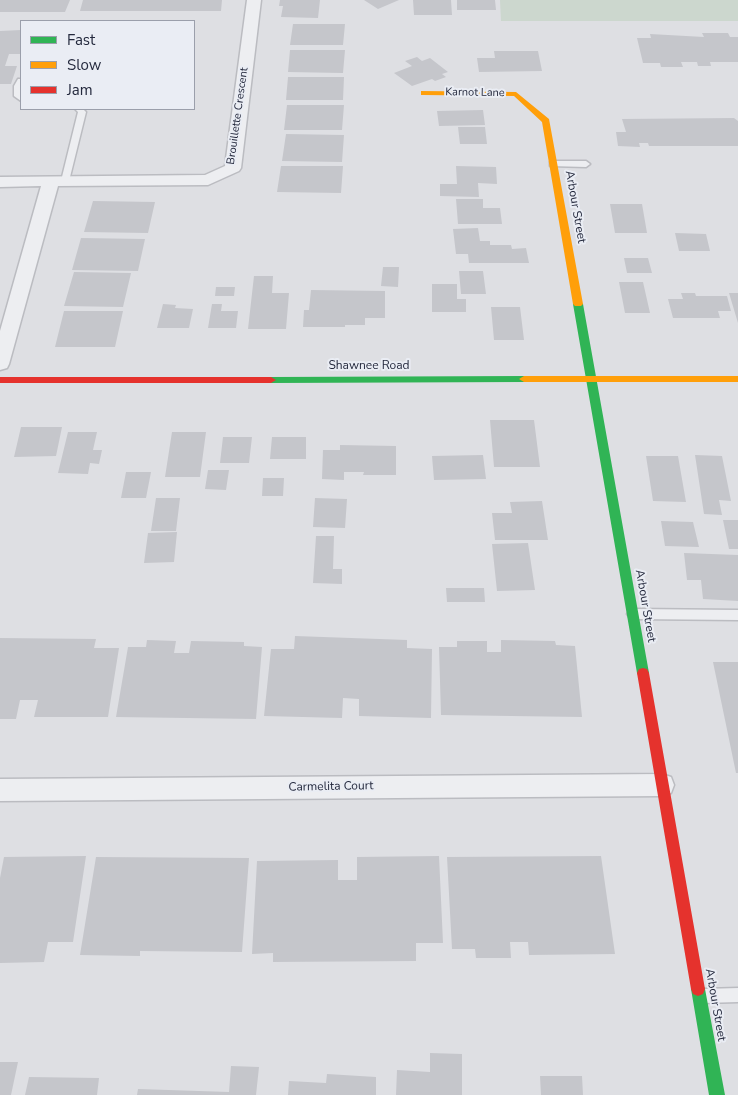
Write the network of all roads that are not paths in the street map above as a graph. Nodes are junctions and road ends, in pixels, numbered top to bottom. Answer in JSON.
{"nodes":[{"id":1,"x":254,"y":0,"type":"edge"},
{"id":2,"x":20,"y":83,"type":"edge"},
{"id":3,"x":424,"y":93,"type":"dead end"},
{"id":4,"x":20,"y":98,"type":"edge"},
{"id":5,"x":80,"y":110,"type":"edge"},
{"id":6,"x":546,"y":121,"type":"joint"},
{"id":7,"x":553,"y":164,"type":"junction"},
{"id":8,"x":586,"y":164,"type":"dead end"},
{"id":9,"x":58,"y":181,"type":"junction"},
{"id":10,"x":0,"y":182,"type":"edge"},
{"id":11,"x":0,"y":364,"type":"edge"},
{"id":12,"x":591,"y":379,"type":"junction"},
{"id":13,"x":738,"y":379,"type":"edge"},
{"id":14,"x":0,"y":380,"type":"edge"},
{"id":15,"x":633,"y":614,"type":"junction"},
{"id":16,"x":738,"y":615,"type":"edge"},
{"id":17,"x":662,"y":785,"type":"junction"},
{"id":18,"x":0,"y":790,"type":"edge"},
{"id":19,"x":738,"y":995,"type":"edge"},
{"id":20,"x":700,"y":996,"type":"junction"},
{"id":21,"x":717,"y":1095,"type":"edge"}],
"edges":[{"from":1,"to":9,"type":"street","name":"Brouillette Crescent"},
{"from":2,"to":4,"type":"lane"},
{"from":3,"to":6,"type":"street","name":"Karnot Lane"},
{"from":5,"to":9,"type":"lane"},
{"from":6,"to":7,"type":"street","name":"Arbour Street"},
{"from":7,"to":8,"type":"lane"},
{"from":7,"to":12,"type":"street","name":"Arbour Street"},
{"from":9,"to":10,"type":"street","name":"Brouillette Crescent"},
{"from":9,"to":11,"type":"street"},
{"from":12,"to":13,"type":"street","name":"Shawnee Road"},
{"from":12,"to":14,"type":"street","name":"Shawnee Road"},
{"from":12,"to":15,"type":"street","name":"Arbour Street"},
{"from":15,"to":16,"type":"lane"},
{"from":15,"to":17,"type":"street","name":"Arbour Street"},
{"from":17,"to":18,"type":"street","name":"Carmelita Court"},
{"from":17,"to":20,"type":"street","name":"Arbour Street"},
{"from":19,"to":20,"type":"lane"},
{"from":20,"to":21,"type":"street","name":"Arbour Street"}]}
